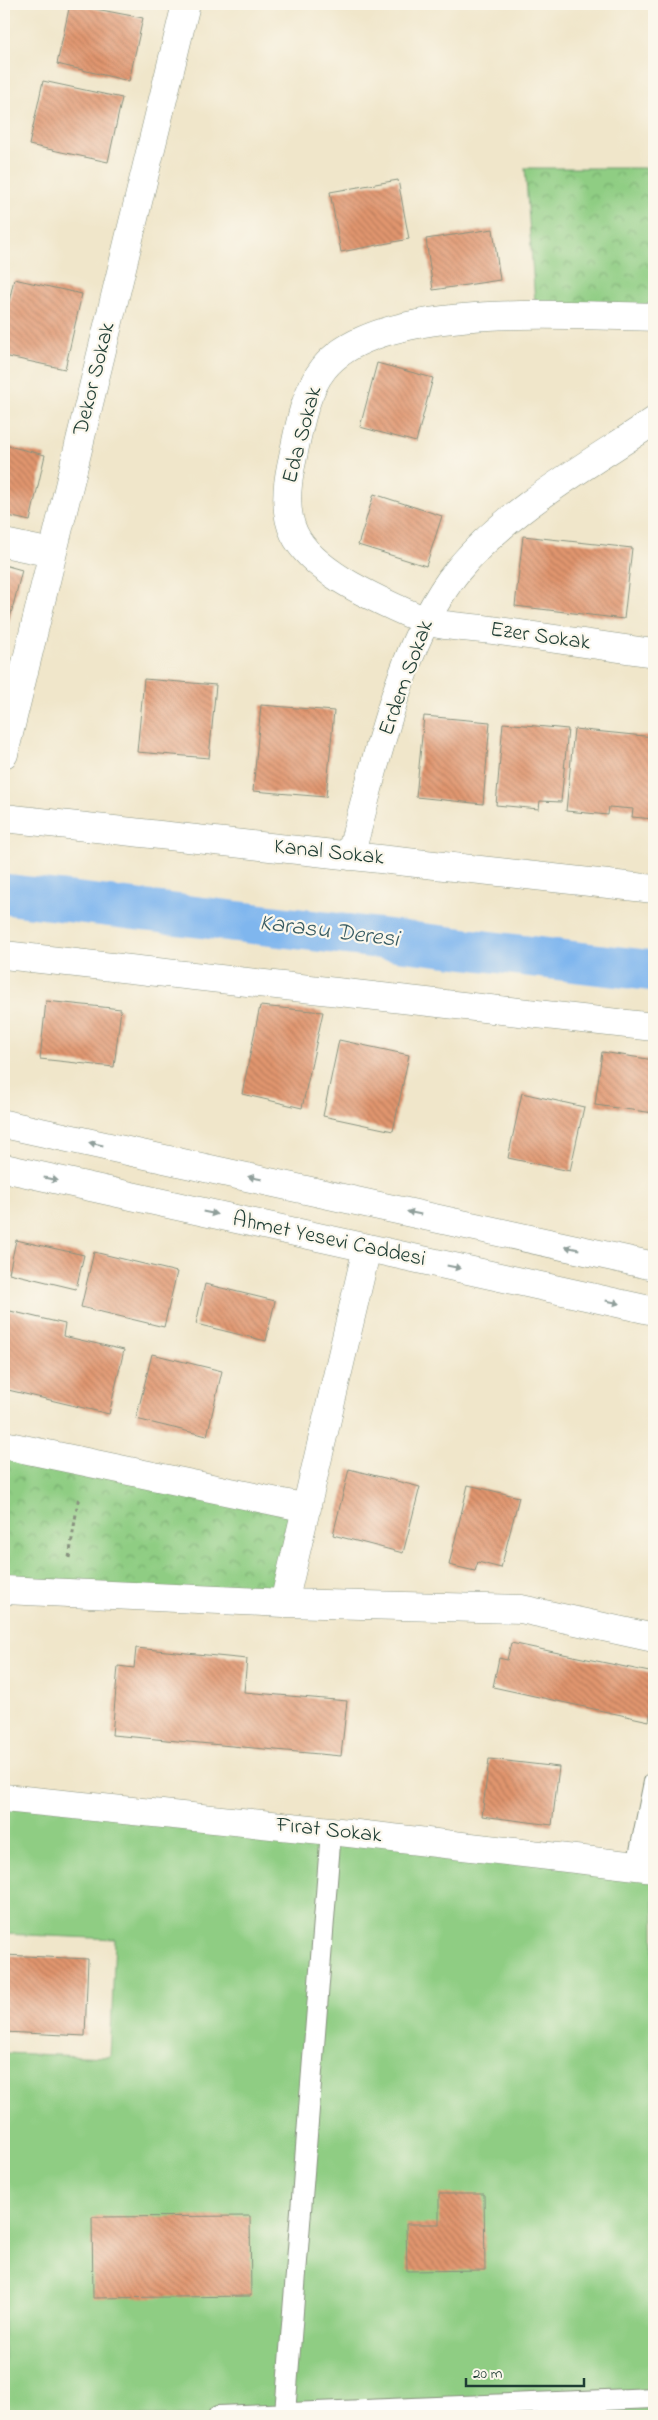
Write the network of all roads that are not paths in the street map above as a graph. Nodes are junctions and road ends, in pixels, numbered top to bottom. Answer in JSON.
{"nodes":[{"id":1,"x":186,"y":4,"type":"edge"},
{"id":2,"x":654,"y":317,"type":"edge"},
{"id":3,"x":654,"y":421,"type":"edge"},
{"id":4,"x":4,"y":543,"type":"edge"},
{"id":5,"x":52,"y":554,"type":"junction"},
{"id":6,"x":426,"y":621,"type":"junction"},
{"id":7,"x":654,"y":653,"type":"edge"},
{"id":8,"x":4,"y":754,"type":"edge"},
{"id":9,"x":4,"y":818,"type":"edge"},
{"id":10,"x":350,"y":856,"type":"junction"},
{"id":11,"x":654,"y":889,"type":"edge"},
{"id":12,"x":4,"y":955,"type":"edge"},
{"id":13,"x":654,"y":1027,"type":"edge"},
{"id":14,"x":4,"y":1124,"type":"edge"},
{"id":15,"x":4,"y":1168,"type":"edge"},
{"id":16,"x":367,"y":1248,"type":"junction"},
{"id":17,"x":654,"y":1266,"type":"edge"},
{"id":18,"x":654,"y":1311,"type":"edge"},
{"id":19,"x":4,"y":1445,"type":"edge"},
{"id":20,"x":307,"y":1508,"type":"junction"},
{"id":21,"x":4,"y":1590,"type":"edge"},
{"id":22,"x":284,"y":1603,"type":"junction"},
{"id":23,"x":654,"y":1638,"type":"edge"},
{"id":24,"x":654,"y":1782,"type":"edge"},
{"id":25,"x":4,"y":1798,"type":"edge"},
{"id":26,"x":331,"y":1831,"type":"junction"},
{"id":27,"x":646,"y":1867,"type":"edge"},
{"id":28,"x":654,"y":2398,"type":"edge"},
{"id":29,"x":285,"y":2414,"type":"junction"},
{"id":30,"x":264,"y":2415,"type":"edge"},
{"id":31,"x":218,"y":2416,"type":"edge"}],
"edges":[{"from":1,"to":5,"type":"main road","name":"Dekor Sokak"},
{"from":2,"to":6,"type":"main road","name":"Eda Sokak"},
{"from":3,"to":6,"type":"main road","name":"Erdem Sokak"},
{"from":4,"to":5,"type":"main road"},
{"from":5,"to":8,"type":"main road","name":"Dekor Sokak"},
{"from":6,"to":7,"type":"main road","name":"Ezer Sokak"},
{"from":6,"to":10,"type":"main road","name":"Erdem Sokak"},
{"from":9,"to":10,"type":"main road","name":"Kanal Sokak"},
{"from":10,"to":11,"type":"main road","name":"Kanal Sokak"},
{"from":12,"to":13,"type":"main road"},
{"from":17,"to":14,"type":"main road","name":"Ahmet Yesevi Caddesi","one_way":true},
{"from":15,"to":16,"type":"main road","name":"Ahmet Yesevi Caddesi","one_way":true},
{"from":16,"to":18,"type":"main road","name":"Ahmet Yesevi Caddesi","one_way":true},
{"from":16,"to":20,"type":"main road"},
{"from":19,"to":20,"type":"main road"},
{"from":20,"to":22,"type":"main road"},
{"from":21,"to":22,"type":"main road"},
{"from":22,"to":23,"type":"main road"},
{"from":24,"to":27,"type":"lane"},
{"from":25,"to":26,"type":"main road","name":"Fırat Sokak"},
{"from":26,"to":27,"type":"main road","name":"Fırat Sokak"},
{"from":26,"to":29,"type":"lane"},
{"from":28,"to":29,"type":"lane"},
{"from":29,"to":30,"type":"lane"},
{"from":30,"to":31,"type":"lane"}]}
